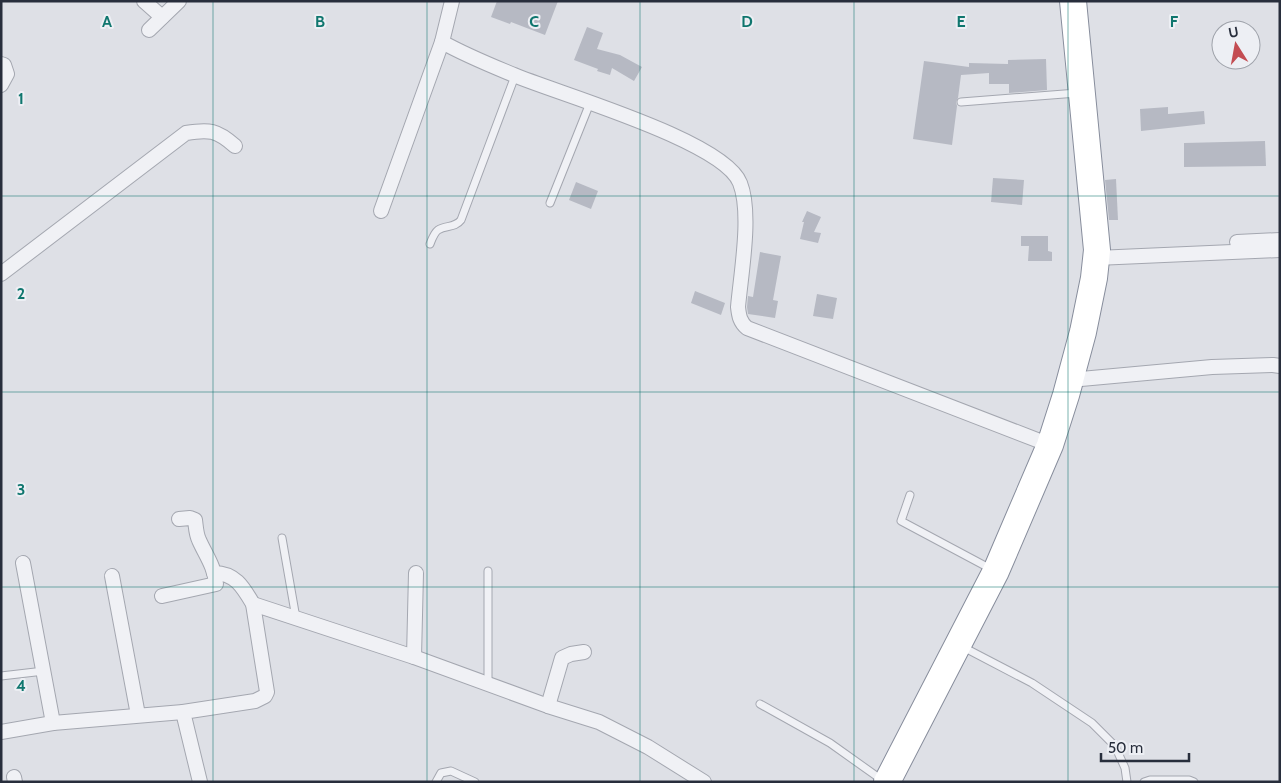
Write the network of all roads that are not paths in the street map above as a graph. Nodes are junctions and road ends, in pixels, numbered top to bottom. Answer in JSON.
{"nodes":[{"id":1,"x":144,"y":1,"type":"edge"},
{"id":2,"x":179,"y":1,"type":"edge"},
{"id":3,"x":452,"y":1,"type":"edge"},
{"id":4,"x":1073,"y":1,"type":"edge"},
{"id":5,"x":162,"y":17,"type":"junction"},
{"id":6,"x":149,"y":30,"type":"dead end"},
{"id":7,"x":442,"y":42,"type":"junction"},
{"id":8,"x":2,"y":63,"type":"edge"},
{"id":9,"x":515,"y":76,"type":"junction"},
{"id":10,"x":1,"y":85,"type":"edge"},
{"id":11,"x":1082,"y":93,"type":"junction"},
{"id":12,"x":961,"y":102,"type":"dead end"},
{"id":13,"x":590,"y":103,"type":"junction"},
{"id":14,"x":235,"y":146,"type":"dead end"},
{"id":15,"x":550,"y":203,"type":"dead end"},
{"id":16,"x":381,"y":211,"type":"dead end"},
{"id":17,"x":1280,"y":240,"type":"edge"},
{"id":18,"x":430,"y":244,"type":"dead end"},
{"id":19,"x":1256,"y":246,"type":"junction"},
{"id":20,"x":1280,"y":250,"type":"edge"},
{"id":21,"x":1096,"y":254,"type":"junction"},
{"id":22,"x":2,"y":268,"type":"edge"},
{"id":23,"x":1280,"y":366,"type":"edge"},
{"id":24,"x":1070,"y":380,"type":"junction"},
{"id":25,"x":1050,"y":445,"type":"junction"},
{"id":26,"x":910,"y":495,"type":"dead end"},
{"id":27,"x":179,"y":519,"type":"dead end"},
{"id":28,"x":282,"y":538,"type":"dead end"},
{"id":29,"x":23,"y":563,"type":"dead end"},
{"id":30,"x":488,"y":571,"type":"dead end"},
{"id":31,"x":996,"y":571,"type":"junction"},
{"id":32,"x":214,"y":573,"type":"junction"},
{"id":33,"x":416,"y":573,"type":"dead end"},
{"id":34,"x":112,"y":576,"type":"dead end"},
{"id":35,"x":162,"y":596,"type":"dead end"},
{"id":36,"x":253,"y":604,"type":"junction"},
{"id":37,"x":296,"y":618,"type":"junction"},
{"id":38,"x":958,"y":645,"type":"junction"},
{"id":39,"x":584,"y":652,"type":"dead end"},
{"id":40,"x":414,"y":657,"type":"junction"},
{"id":41,"x":44,"y":671,"type":"junction"},
{"id":42,"x":1,"y":676,"type":"edge"},
{"id":43,"x":488,"y":684,"type":"junction"},
{"id":44,"x":760,"y":704,"type":"dead end"},
{"id":45,"x":548,"y":706,"type":"junction"},
{"id":46,"x":183,"y":712,"type":"junction"},
{"id":47,"x":138,"y":715,"type":"junction"},
{"id":48,"x":53,"y":723,"type":"junction"},
{"id":49,"x":1,"y":732,"type":"edge"},
{"id":50,"x":200,"y":782,"type":"edge"},
{"id":51,"x":436,"y":782,"type":"edge"},
{"id":52,"x":475,"y":782,"type":"edge"},
{"id":53,"x":704,"y":782,"type":"edge"},
{"id":54,"x":886,"y":782,"type":"edge"},
{"id":55,"x":1127,"y":782,"type":"edge"},
{"id":56,"x":1144,"y":782,"type":"edge"},
{"id":57,"x":1194,"y":782,"type":"edge"}],
"edges":[{"from":1,"to":5,"type":"street"},
{"from":2,"to":5,"type":"street"},
{"from":3,"to":7,"type":"street"},
{"from":4,"to":11,"type":"highway"},
{"from":5,"to":6,"type":"street"},
{"from":7,"to":9,"type":"street"},
{"from":7,"to":16,"type":"street"},
{"from":8,"to":10,"type":"street"},
{"from":9,"to":13,"type":"street"},
{"from":9,"to":18,"type":"lane"},
{"from":11,"to":12,"type":"lane"},
{"from":11,"to":21,"type":"highway"},
{"from":13,"to":15,"type":"lane"},
{"from":13,"to":25,"type":"street"},
{"from":14,"to":22,"type":"street"},
{"from":17,"to":19,"type":"street"},
{"from":19,"to":20,"type":"street"},
{"from":19,"to":21,"type":"street"},
{"from":21,"to":24,"type":"highway"},
{"from":23,"to":24,"type":"street"},
{"from":24,"to":25,"type":"highway"},
{"from":25,"to":31,"type":"highway"},
{"from":26,"to":31,"type":"lane"},
{"from":27,"to":32,"type":"street"},
{"from":28,"to":37,"type":"lane"},
{"from":29,"to":41,"type":"street"},
{"from":30,"to":43,"type":"lane"},
{"from":31,"to":38,"type":"highway"},
{"from":32,"to":35,"type":"street"},
{"from":32,"to":36,"type":"street"},
{"from":33,"to":40,"type":"street"},
{"from":34,"to":47,"type":"street"},
{"from":36,"to":37,"type":"street"},
{"from":36,"to":46,"type":"street"},
{"from":37,"to":40,"type":"street"},
{"from":38,"to":54,"type":"highway"},
{"from":38,"to":55,"type":"lane"},
{"from":39,"to":45,"type":"street"},
{"from":40,"to":43,"type":"street"},
{"from":41,"to":42,"type":"lane"},
{"from":41,"to":48,"type":"street"},
{"from":43,"to":45,"type":"street"},
{"from":44,"to":54,"type":"lane"},
{"from":45,"to":53,"type":"street"},
{"from":46,"to":47,"type":"street"},
{"from":46,"to":50,"type":"street"},
{"from":47,"to":48,"type":"street"},
{"from":48,"to":49,"type":"street"},
{"from":51,"to":52,"type":"lane"},
{"from":56,"to":57,"type":"lane"}]}
